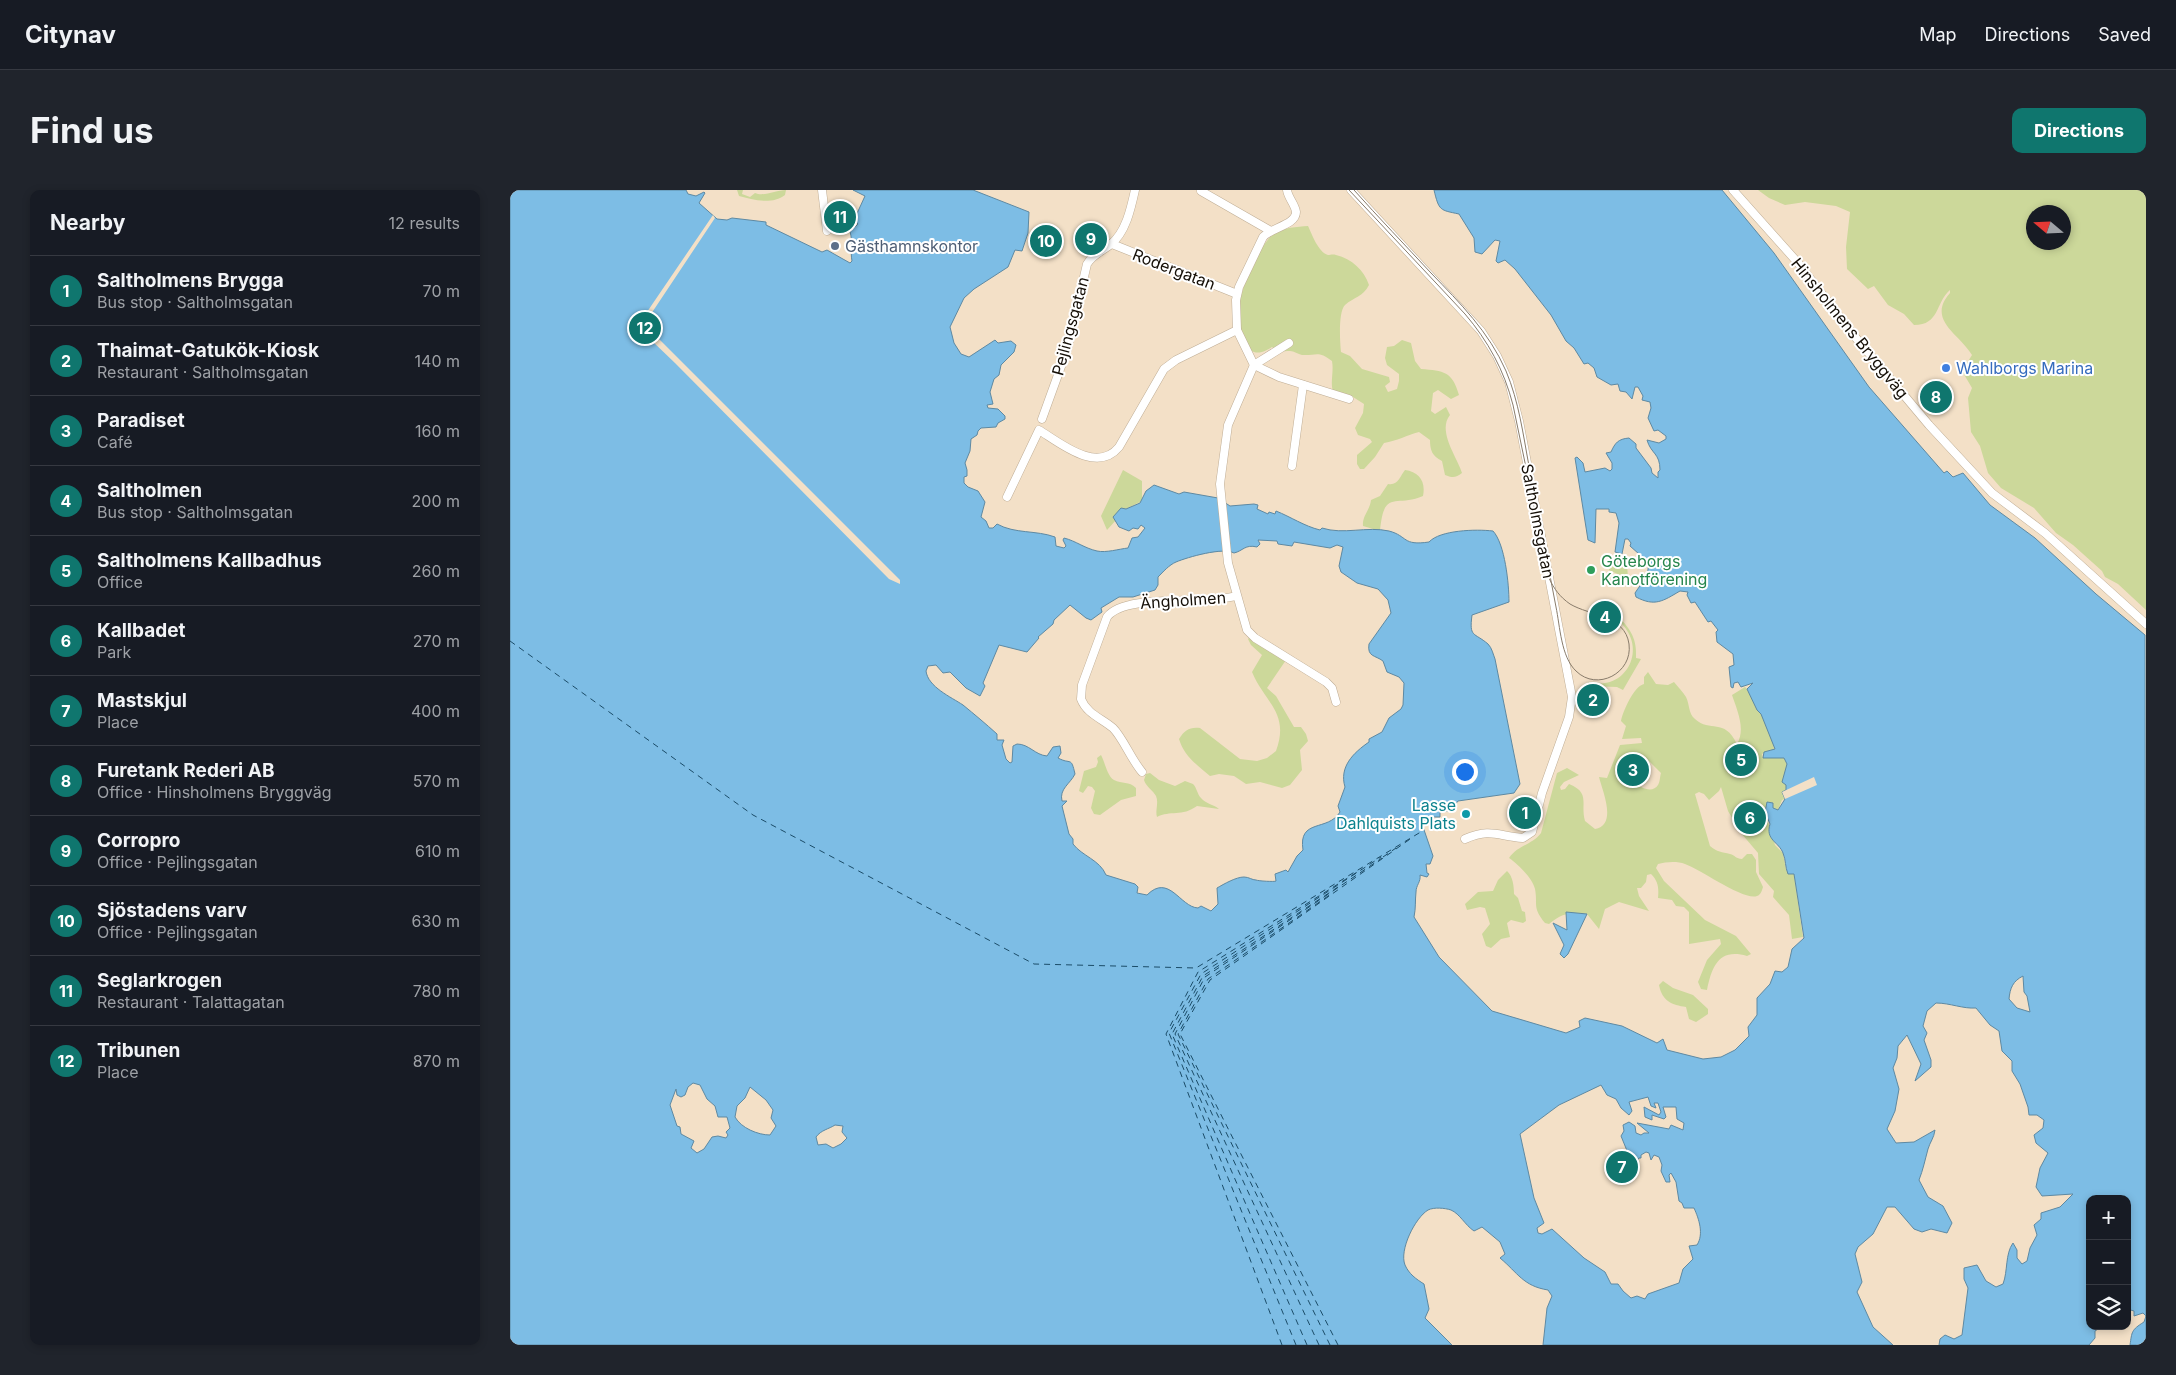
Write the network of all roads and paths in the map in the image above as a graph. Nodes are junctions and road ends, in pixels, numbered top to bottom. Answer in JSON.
{"nodes":[{"id":1,"x":822,"y":190,"type":"edge"},
{"id":2,"x":1134,"y":190,"type":"edge"},
{"id":3,"x":1287,"y":190,"type":"edge"},
{"id":4,"x":1351,"y":190,"type":"edge"},
{"id":5,"x":1733,"y":190,"type":"edge"},
{"id":6,"x":1201,"y":191,"type":"edge"},
{"id":7,"x":1269,"y":230,"type":"junction"},
{"id":8,"x":827,"y":231,"type":"dead end"},
{"id":9,"x":1112,"y":244,"type":"junction"},
{"id":10,"x":1237,"y":294,"type":"junction"},
{"id":11,"x":1237,"y":330,"type":"junction"},
{"id":12,"x":1289,"y":343,"type":"dead end"},
{"id":13,"x":1254,"y":365,"type":"junction"},
{"id":14,"x":1303,"y":385,"type":"junction"},
{"id":15,"x":1349,"y":399,"type":"dead end"},
{"id":16,"x":1042,"y":419,"type":"dead end"},
{"id":17,"x":1292,"y":466,"type":"dead end"},
{"id":18,"x":1007,"y":496,"type":"dead end"},
{"id":19,"x":1236,"y":596,"type":"junction"},
{"id":20,"x":2146,"y":624,"type":"edge"},
{"id":21,"x":1336,"y":702,"type":"dead end"},
{"id":22,"x":1142,"y":772,"type":"dead end"},
{"id":23,"x":1465,"y":838,"type":"dead end"}],
"edges":[{"from":1,"to":8,"type":"street"},
{"from":2,"to":9,"type":"street","name":"Pejlingsgatan"},
{"from":3,"to":7,"type":"street"},
{"from":4,"to":23,"type":"street","name":"Saltholmsgatan"},
{"from":5,"to":20,"type":"street","name":"Hinsholmens Bryggväg"},
{"from":6,"to":7,"type":"street"},
{"from":7,"to":10,"type":"street"},
{"from":9,"to":10,"type":"street","name":"Rodergatan"},
{"from":9,"to":16,"type":"street","name":"Pejlingsgatan"},
{"from":10,"to":11,"type":"street"},
{"from":11,"to":13,"type":"street"},
{"from":11,"to":18,"type":"street"},
{"from":12,"to":13,"type":"street"},
{"from":13,"to":14,"type":"street"},
{"from":13,"to":19,"type":"street","name":"Ängholmen"},
{"from":14,"to":15,"type":"street"},
{"from":14,"to":17,"type":"street"},
{"from":19,"to":21,"type":"street","name":"Ängholmen"},
{"from":19,"to":22,"type":"street","name":"Ängholmen"}]}
